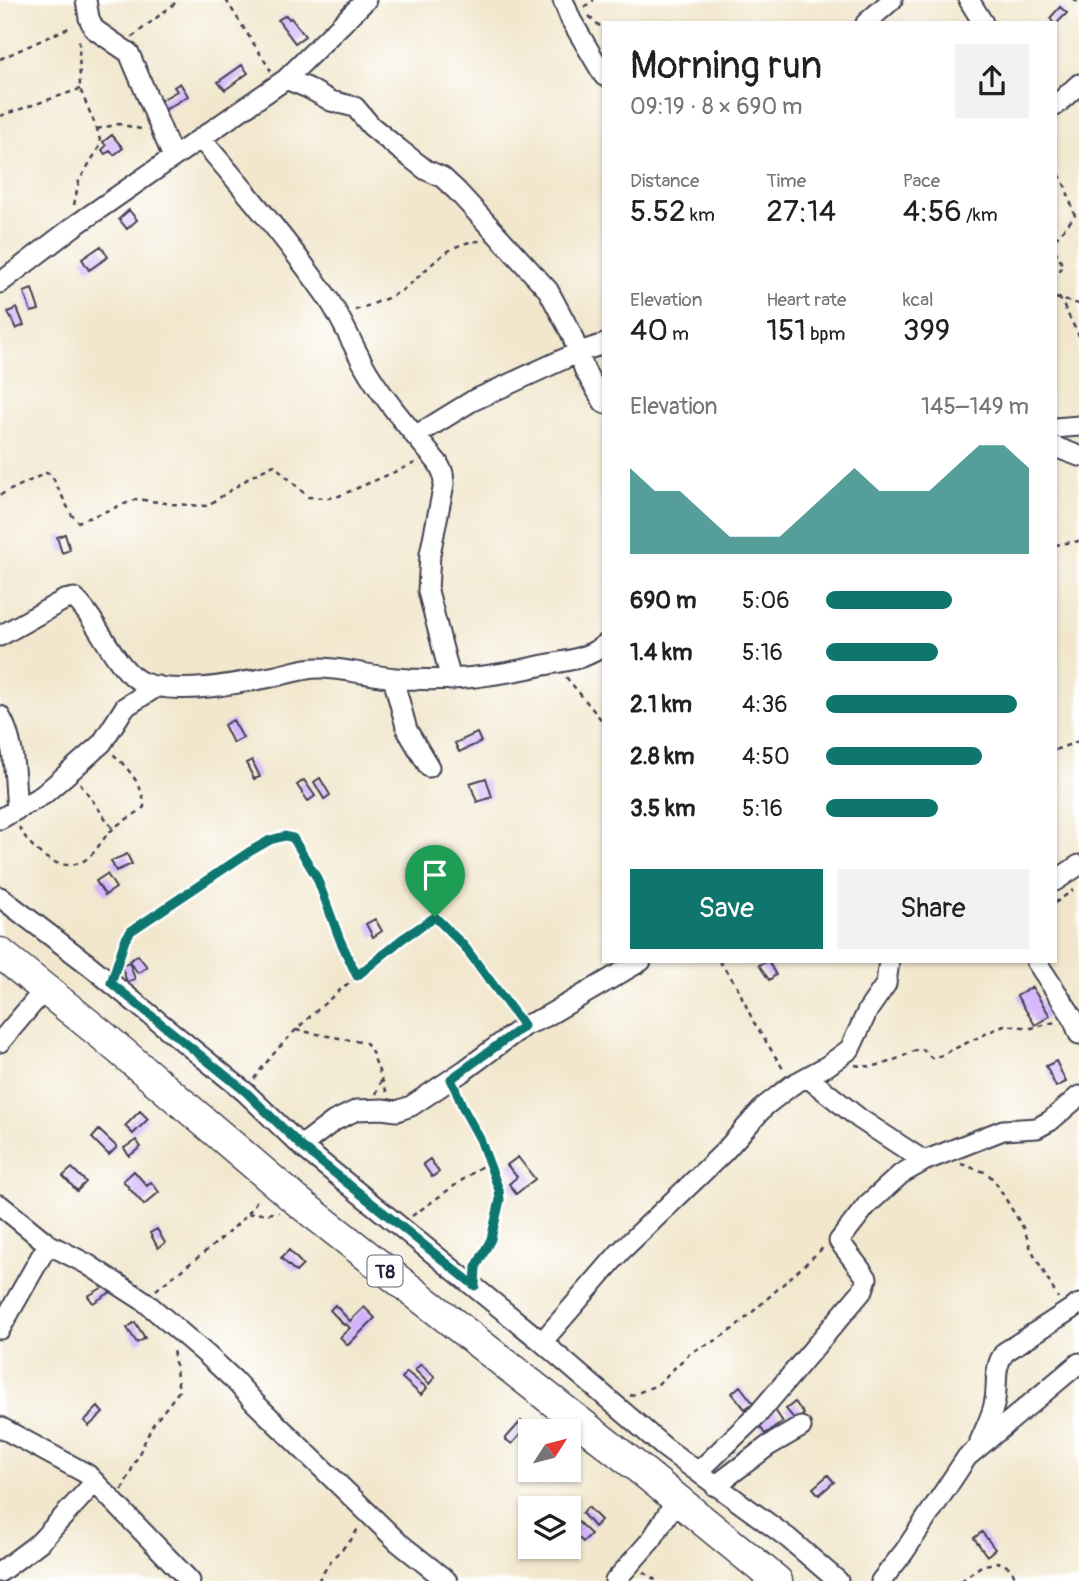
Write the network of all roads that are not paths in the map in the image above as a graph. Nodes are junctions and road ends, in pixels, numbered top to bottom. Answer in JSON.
{"nodes":[{"id":1,"x":86,"y":0,"type":"edge"},
{"id":2,"x":366,"y":0,"type":"edge"},
{"id":3,"x":563,"y":0,"type":"edge"},
{"id":4,"x":892,"y":0,"type":"edge"},
{"id":5,"x":969,"y":0,"type":"edge"},
{"id":6,"x":868,"y":21,"type":"edge"},
{"id":7,"x":982,"y":21,"type":"edge"},
{"id":8,"x":602,"y":73,"type":"edge"},
{"id":9,"x":282,"y":81,"type":"junction"},
{"id":10,"x":1079,"y":84,"type":"edge"},
{"id":11,"x":1057,"y":104,"type":"edge"},
{"id":12,"x":201,"y":139,"type":"junction"},
{"id":13,"x":173,"y":157,"type":"junction"},
{"id":14,"x":0,"y":283,"type":"edge"},
{"id":15,"x":602,"y":345,"type":"edge"},
{"id":16,"x":579,"y":352,"type":"junction"},
{"id":17,"x":602,"y":400,"type":"edge"},
{"id":18,"x":1079,"y":426,"type":"edge"},
{"id":19,"x":1057,"y":428,"type":"edge"},
{"id":20,"x":415,"y":436,"type":"junction"},
{"id":21,"x":1057,"y":448,"type":"edge"},
{"id":22,"x":1079,"y":456,"type":"edge"},
{"id":23,"x":0,"y":636,"type":"edge"},
{"id":24,"x":602,"y":646,"type":"edge"},
{"id":25,"x":393,"y":678,"type":"junction"},
{"id":26,"x":451,"y":680,"type":"junction"},
{"id":27,"x":158,"y":686,"type":"junction"},
{"id":28,"x":0,"y":716,"type":"edge"},
{"id":29,"x":429,"y":767,"type":"dead end"},
{"id":30,"x":11,"y":813,"type":"edge"},
{"id":31,"x":1079,"y":865,"type":"edge"},
{"id":32,"x":1057,"y":880,"type":"edge"},
{"id":33,"x":0,"y":897,"type":"edge"},
{"id":34,"x":0,"y":953,"type":"edge"},
{"id":35,"x":638,"y":963,"type":"edge"},
{"id":36,"x":889,"y":963,"type":"edge"},
{"id":37,"x":1037,"y":963,"type":"edge"},
{"id":38,"x":45,"y":989,"type":"junction"},
{"id":39,"x":1075,"y":1025,"type":"edge"},
{"id":40,"x":0,"y":1042,"type":"edge"},
{"id":41,"x":799,"y":1081,"type":"junction"},
{"id":42,"x":1079,"y":1096,"type":"edge"},
{"id":43,"x":301,"y":1146,"type":"junction"},
{"id":44,"x":931,"y":1158,"type":"junction"},
{"id":45,"x":0,"y":1205,"type":"edge"},
{"id":46,"x":48,"y":1244,"type":"junction"},
{"id":47,"x":1073,"y":1308,"type":"edge"},
{"id":48,"x":0,"y":1329,"type":"edge"},
{"id":49,"x":542,"y":1342,"type":"junction"},
{"id":50,"x":1079,"y":1363,"type":"edge"},
{"id":51,"x":0,"y":1427,"type":"edge"},
{"id":52,"x":801,"y":1427,"type":"dead end"},
{"id":53,"x":976,"y":1448,"type":"junction"},
{"id":54,"x":698,"y":1472,"type":"junction"},
{"id":55,"x":95,"y":1482,"type":"junction"},
{"id":56,"x":715,"y":1486,"type":"junction"},
{"id":57,"x":677,"y":1499,"type":"junction"},
{"id":58,"x":0,"y":1572,"type":"edge"},
{"id":59,"x":190,"y":1581,"type":"edge"},
{"id":60,"x":447,"y":1581,"type":"edge"},
{"id":61,"x":615,"y":1581,"type":"edge"},
{"id":62,"x":777,"y":1581,"type":"edge"},
{"id":63,"x":838,"y":1581,"type":"edge"},
{"id":64,"x":881,"y":1581,"type":"edge"}],
"edges":[{"from":1,"to":13,"type":"street"},
{"from":2,"to":9,"type":"street"},
{"from":3,"to":8,"type":"street"},
{"from":4,"to":6,"type":"street"},
{"from":5,"to":7,"type":"street"},
{"from":9,"to":12,"type":"street"},
{"from":9,"to":16,"type":"street"},
{"from":10,"to":11,"type":"street"},
{"from":12,"to":13,"type":"street"},
{"from":12,"to":20,"type":"street"},
{"from":13,"to":14,"type":"street"},
{"from":15,"to":16,"type":"street"},
{"from":16,"to":17,"type":"street"},
{"from":16,"to":20,"type":"street"},
{"from":18,"to":19,"type":"street"},
{"from":20,"to":26,"type":"street"},
{"from":21,"to":22,"type":"street"},
{"from":23,"to":27,"type":"street"},
{"from":24,"to":26,"type":"street"},
{"from":25,"to":26,"type":"street"},
{"from":25,"to":27,"type":"street"},
{"from":25,"to":29,"type":"street"},
{"from":27,"to":30,"type":"street"},
{"from":28,"to":30,"type":"street"},
{"from":31,"to":32,"type":"street"},
{"from":33,"to":43,"type":"street"},
{"from":34,"to":38,"type":"highway","number":"T8"},
{"from":35,"to":43,"type":"street"},
{"from":36,"to":41,"type":"street"},
{"from":37,"to":39,"type":"street"},
{"from":38,"to":40,"type":"street"},
{"from":38,"to":57,"type":"highway","number":"T8"},
{"from":41,"to":44,"type":"street"},
{"from":41,"to":49,"type":"street"},
{"from":42,"to":44,"type":"street"},
{"from":43,"to":49,"type":"street"},
{"from":44,"to":54,"type":"street"},
{"from":45,"to":46,"type":"street"},
{"from":46,"to":48,"type":"street"},
{"from":46,"to":60,"type":"street"},
{"from":47,"to":53,"type":"street"},
{"from":49,"to":54,"type":"street"},
{"from":50,"to":53,"type":"street"},
{"from":51,"to":55,"type":"street"},
{"from":52,"to":56,"type":"street"},
{"from":53,"to":64,"type":"street"},
{"from":54,"to":56,"type":"street"},
{"from":55,"to":58,"type":"street"},
{"from":55,"to":59,"type":"street"},
{"from":56,"to":63,"type":"street"},
{"from":57,"to":61,"type":"street"},
{"from":57,"to":62,"type":"highway","number":"T8"}]}
